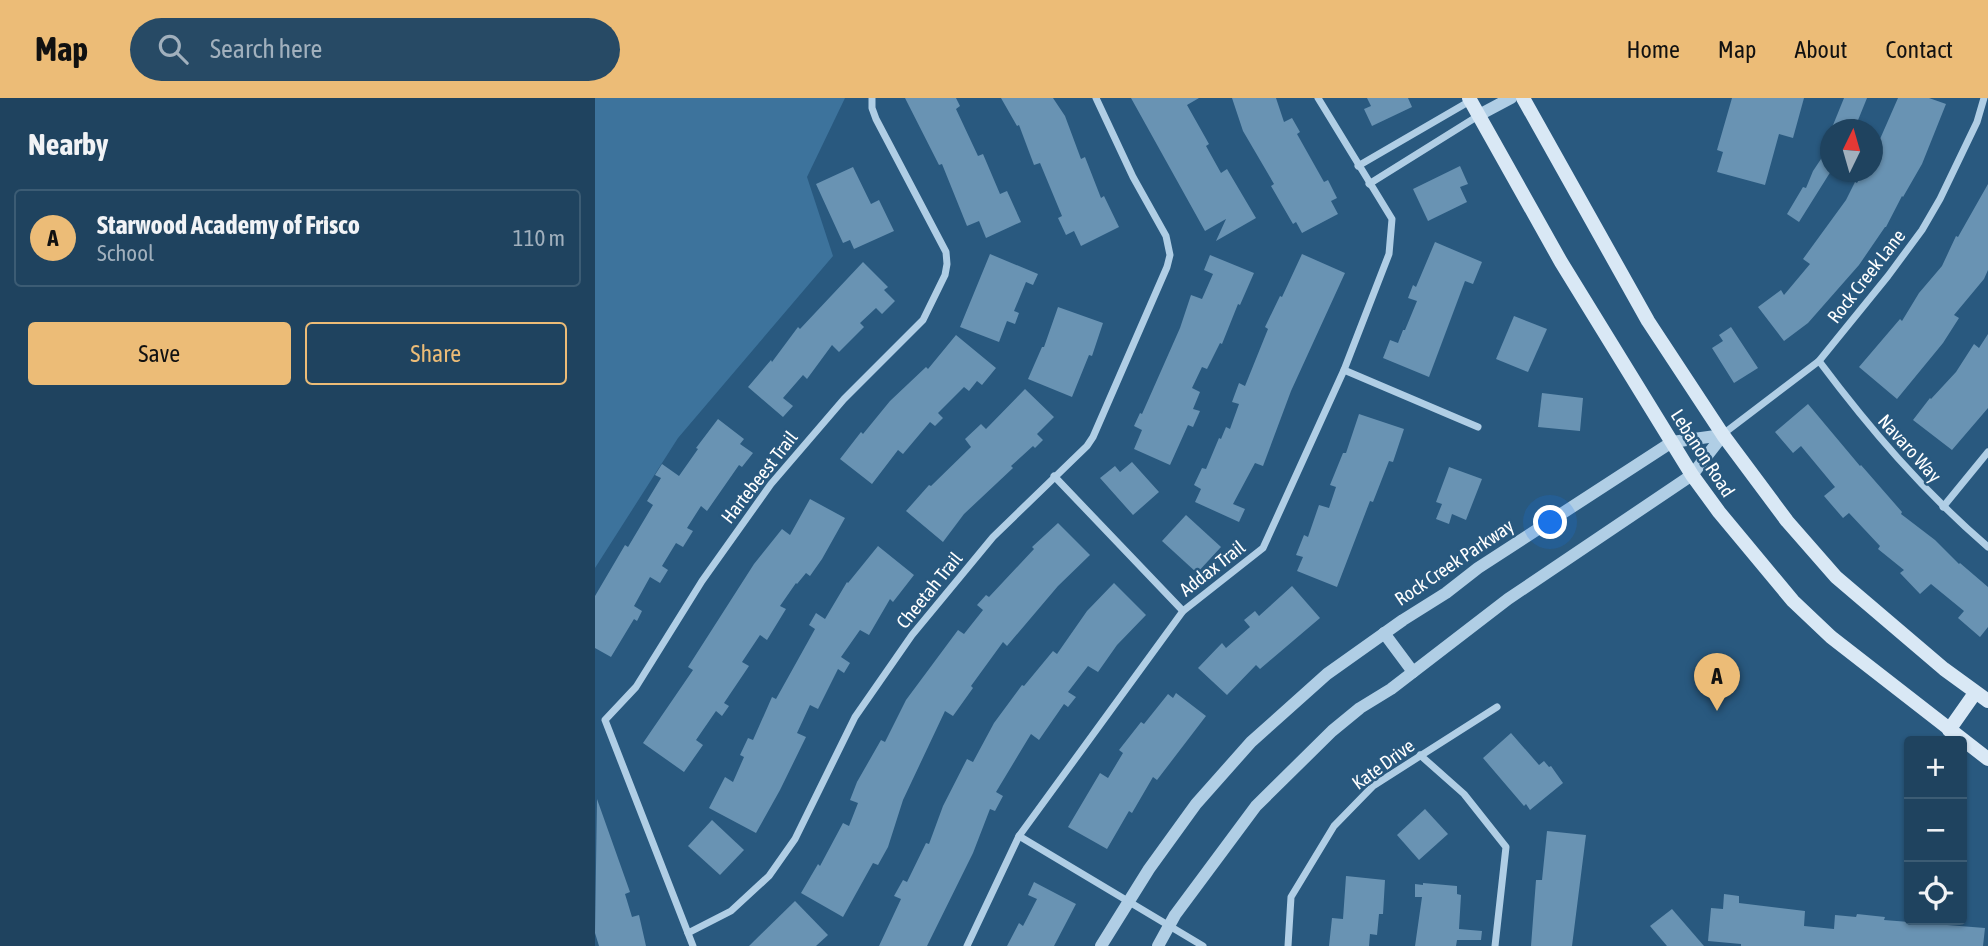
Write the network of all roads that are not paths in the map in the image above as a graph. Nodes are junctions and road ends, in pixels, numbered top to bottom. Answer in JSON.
{"nodes":[{"id":1,"x":872,"y":98,"type":"edge"},
{"id":2,"x":1096,"y":98,"type":"edge"},
{"id":3,"x":1318,"y":98,"type":"edge"},
{"id":4,"x":1511,"y":98,"type":"edge"},
{"id":5,"x":1523,"y":98,"type":"edge"},
{"id":6,"x":1985,"y":98,"type":"edge"},
{"id":7,"x":1472,"y":99,"type":"edge"},
{"id":8,"x":1479,"y":116,"type":"junction"},
{"id":9,"x":1358,"y":166,"type":"junction"},
{"id":10,"x":1369,"y":184,"type":"junction"},
{"id":11,"x":1819,"y":360,"type":"junction"},
{"id":12,"x":1344,"y":370,"type":"junction"},
{"id":13,"x":1478,"y":427,"type":"dead end"},
{"id":14,"x":1723,"y":435,"type":"junction"},
{"id":15,"x":1672,"y":442,"type":"junction"},
{"id":16,"x":1988,"y":452,"type":"edge"},
{"id":17,"x":1692,"y":475,"type":"junction"},
{"id":18,"x":1054,"y":476,"type":"junction"},
{"id":19,"x":1943,"y":508,"type":"junction"},
{"id":20,"x":1988,"y":547,"type":"edge"},
{"id":21,"x":1183,"y":611,"type":"junction"},
{"id":22,"x":1384,"y":633,"type":"junction"},
{"id":23,"x":1413,"y":672,"type":"junction"},
{"id":24,"x":1982,"y":697,"type":"edge"},
{"id":25,"x":1497,"y":707,"type":"dead end"},
{"id":26,"x":1948,"y":730,"type":"junction"},
{"id":27,"x":1420,"y":755,"type":"junction"},
{"id":28,"x":1988,"y":759,"type":"edge"},
{"id":29,"x":1019,"y":836,"type":"junction"},
{"id":30,"x":1128,"y":902,"type":"junction"},
{"id":31,"x":1168,"y":927,"type":"junction"},
{"id":32,"x":688,"y":933,"type":"junction"},
{"id":33,"x":693,"y":946,"type":"edge"},
{"id":34,"x":967,"y":946,"type":"edge"},
{"id":35,"x":1101,"y":946,"type":"edge"},
{"id":36,"x":1158,"y":946,"type":"edge"},
{"id":37,"x":1203,"y":946,"type":"edge"},
{"id":38,"x":1288,"y":946,"type":"edge"},
{"id":39,"x":1495,"y":946,"type":"edge"}],
"edges":[{"from":1,"to":32,"type":"street","name":"Hartebeest Trail"},
{"from":2,"to":18,"type":"street","name":"Cheetah Trail"},
{"from":3,"to":9,"type":"street","name":"Addax Trail"},
{"from":4,"to":8,"type":"street"},
{"from":5,"to":14,"type":"main road","name":"Lebanon Road"},
{"from":6,"to":11,"type":"street","name":"Rock Creek Lane"},
{"from":7,"to":8,"type":"main road","name":"Lebanon Road"},
{"from":7,"to":9,"type":"street"},
{"from":8,"to":10,"type":"street"},
{"from":8,"to":15,"type":"main road","name":"Lebanon Road"},
{"from":9,"to":10,"type":"street","name":"Addax Trail"},
{"from":10,"to":12,"type":"street","name":"Addax Trail"},
{"from":11,"to":14,"type":"street","name":"Rock Creek Lane"},
{"from":11,"to":19,"type":"street","name":"Navaro Way"},
{"from":12,"to":13,"type":"street"},
{"from":12,"to":21,"type":"street","name":"Addax Trail"},
{"from":14,"to":15,"type":"street","name":"Rock Creek Parkway"},
{"from":14,"to":17,"type":"street"},
{"from":14,"to":24,"type":"main road","name":"Lebanon Road"},
{"from":15,"to":17,"type":"main road","name":"Lebanon Road"},
{"from":15,"to":22,"type":"street","name":"Rock Creek Parkway"},
{"from":16,"to":19,"type":"street"},
{"from":17,"to":23,"type":"street"},
{"from":17,"to":26,"type":"main road","name":"Lebanon Road"},
{"from":18,"to":21,"type":"street"},
{"from":18,"to":32,"type":"street","name":"Cheetah Trail"},
{"from":19,"to":20,"type":"street","name":"Navaro Way"},
{"from":21,"to":29,"type":"street","name":"Addax Trail"},
{"from":22,"to":23,"type":"street"},
{"from":22,"to":30,"type":"street","name":"Rock Creek Parkway"},
{"from":23,"to":31,"type":"street"},
{"from":24,"to":26,"type":"main road"},
{"from":25,"to":27,"type":"street","name":"Kate Drive"},
{"from":26,"to":28,"type":"main road","name":"Lebanon Road"},
{"from":27,"to":38,"type":"street","name":"Kate Drive"},
{"from":27,"to":39,"type":"street"},
{"from":29,"to":30,"type":"street"},
{"from":29,"to":34,"type":"street","name":"Addax Trail"},
{"from":30,"to":31,"type":"street"},
{"from":30,"to":35,"type":"street","name":"Rock Creek Parkway"},
{"from":31,"to":36,"type":"street"},
{"from":31,"to":37,"type":"street"},
{"from":32,"to":33,"type":"street"}]}
